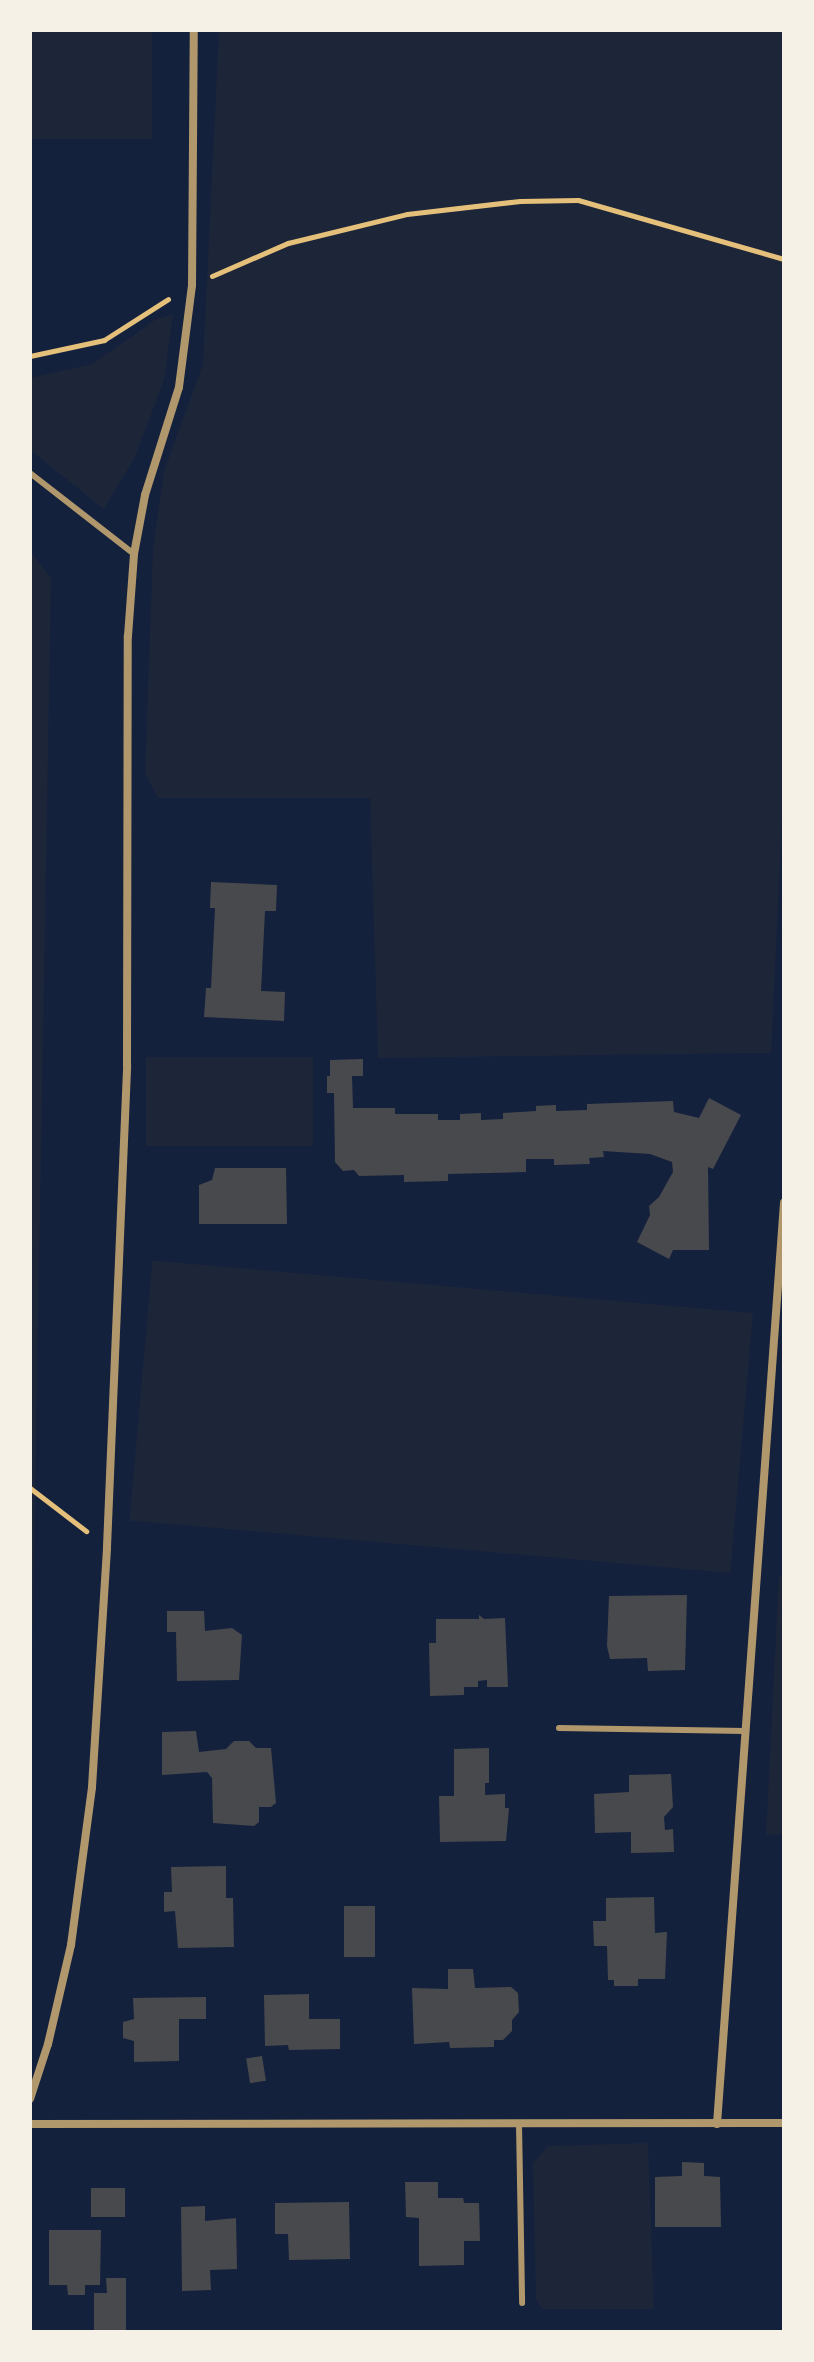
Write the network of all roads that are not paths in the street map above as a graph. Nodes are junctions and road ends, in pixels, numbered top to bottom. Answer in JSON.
{"nodes":[{"id":1,"x":194,"y":30,"type":"edge"},
{"id":2,"x":30,"y":473,"type":"edge"},
{"id":3,"x":134,"y":554,"type":"junction"},
{"id":4,"x":784,"y":1202,"type":"edge"},
{"id":5,"x":559,"y":1728,"type":"dead end"},
{"id":6,"x":745,"y":1731,"type":"junction"},
{"id":7,"x":30,"y":2099,"type":"edge"},
{"id":8,"x":784,"y":2123,"type":"edge"},
{"id":9,"x":30,"y":2124,"type":"edge"},
{"id":10,"x":519,"y":2124,"type":"junction"},
{"id":11,"x":717,"y":2124,"type":"junction"},
{"id":12,"x":522,"y":2303,"type":"dead end"}],
"edges":[{"from":1,"to":3,"type":"street"},
{"from":2,"to":3,"type":"lane"},
{"from":3,"to":7,"type":"street"},
{"from":4,"to":6,"type":"street"},
{"from":5,"to":6,"type":"lane"},
{"from":6,"to":11,"type":"street"},
{"from":8,"to":11,"type":"street"},
{"from":9,"to":10,"type":"street"},
{"from":10,"to":11,"type":"street"},
{"from":10,"to":12,"type":"lane"}]}
